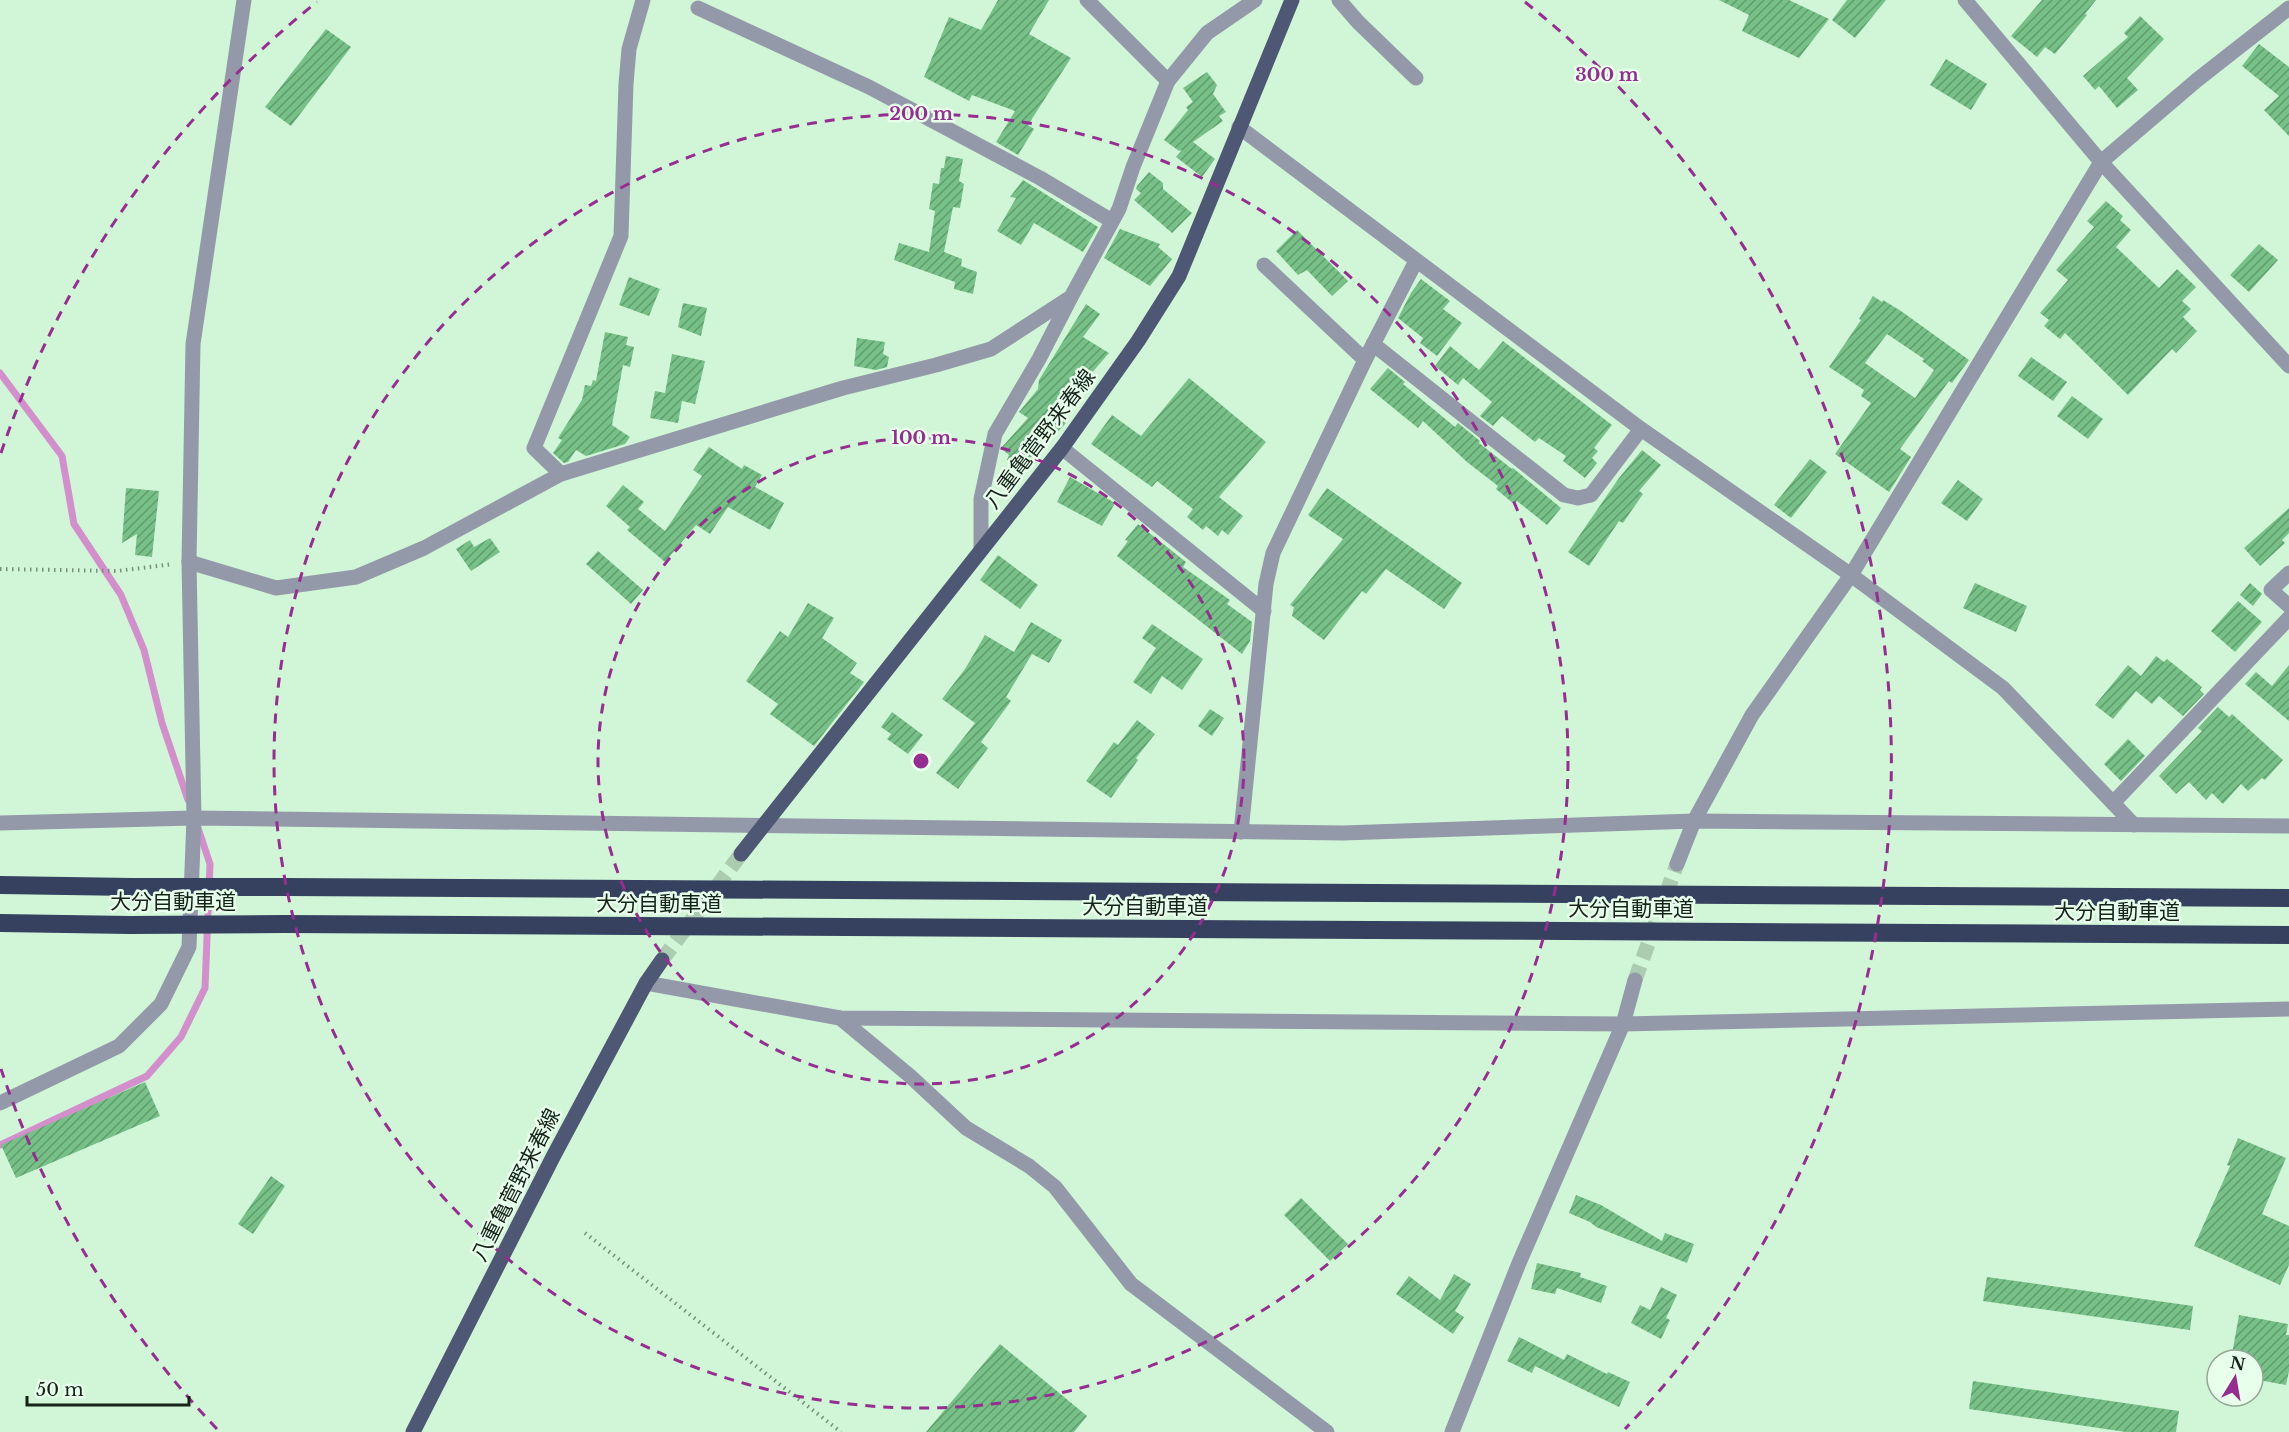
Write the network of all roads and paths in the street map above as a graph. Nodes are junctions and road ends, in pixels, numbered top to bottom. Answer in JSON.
{"nodes":[{"id":1,"x":244,"y":0,"type":"edge"},
{"id":2,"x":643,"y":0,"type":"edge"},
{"id":3,"x":1087,"y":0,"type":"edge"},
{"id":4,"x":1255,"y":0,"type":"edge"},
{"id":5,"x":1292,"y":0,"type":"edge"},
{"id":6,"x":1339,"y":0,"type":"edge"},
{"id":7,"x":1965,"y":0,"type":"edge"},
{"id":8,"x":698,"y":8,"type":"dead end"},
{"id":9,"x":2289,"y":8,"type":"edge"},
{"id":10,"x":1416,"y":78,"type":"dead end"},
{"id":11,"x":1168,"y":81,"type":"junction"},
{"id":12,"x":1239,"y":128,"type":"junction"},
{"id":13,"x":2101,"y":162,"type":"junction"},
{"id":14,"x":1112,"y":221,"type":"junction"},
{"id":15,"x":1416,"y":261,"type":"junction"},
{"id":16,"x":1264,"y":265,"type":"dead end"},
{"id":17,"x":1071,"y":297,"type":"junction"},
{"id":18,"x":1373,"y":344,"type":"junction"},
{"id":19,"x":1365,"y":360,"type":"junction"},
{"id":20,"x":2289,"y":366,"type":"edge"},
{"id":21,"x":1641,"y":429,"type":"junction"},
{"id":22,"x":1062,"y":448,"type":"junction"},
{"id":23,"x":561,"y":474,"type":"junction"},
{"id":24,"x":981,"y":550,"type":"junction"},
{"id":25,"x":189,"y":562,"type":"junction"},
{"id":26,"x":0,"y":569,"type":"edge"},
{"id":27,"x":2289,"y":573,"type":"edge"},
{"id":28,"x":1851,"y":575,"type":"junction"},
{"id":29,"x":2289,"y":606,"type":"edge"},
{"id":30,"x":1264,"y":611,"type":"junction"},
{"id":31,"x":2289,"y":618,"type":"edge"},
{"id":32,"x":2113,"y":803,"type":"junction"},
{"id":33,"x":194,"y":818,"type":"junction"},
{"id":34,"x":1694,"y":821,"type":"junction"},
{"id":35,"x":0,"y":823,"type":"edge"},
{"id":36,"x":763,"y":825,"type":"junction"},
{"id":37,"x":2134,"y":825,"type":"junction"},
{"id":38,"x":2289,"y":826,"type":"edge"},
{"id":39,"x":1241,"y":832,"type":"junction"},
{"id":40,"x":741,"y":854,"type":"tunnel mouth"},
{"id":41,"x":1677,"y":864,"type":"tunnel mouth"},
{"id":42,"x":0,"y":885,"type":"edge"},
{"id":43,"x":2289,"y":898,"type":"edge"},
{"id":44,"x":0,"y":923,"type":"edge"},
{"id":45,"x":2289,"y":935,"type":"edge"},
{"id":46,"x":662,"y":960,"type":"tunnel mouth"},
{"id":47,"x":1635,"y":980,"type":"tunnel mouth"},
{"id":48,"x":646,"y":983,"type":"junction"},
{"id":49,"x":2289,"y":1009,"type":"edge"},
{"id":50,"x":840,"y":1018,"type":"junction"},
{"id":51,"x":1623,"y":1024,"type":"junction"},
{"id":52,"x":0,"y":1103,"type":"edge"},
{"id":53,"x":585,"y":1233,"type":"dead end"},
{"id":54,"x":413,"y":1432,"type":"edge"},
{"id":55,"x":840,"y":1432,"type":"edge"},
{"id":56,"x":1327,"y":1432,"type":"edge"},
{"id":57,"x":1452,"y":1432,"type":"edge"}],
"edges":[{"from":1,"to":25,"type":"street"},
{"from":2,"to":23,"type":"street"},
{"from":3,"to":11,"type":"street"},
{"from":4,"to":11,"type":"street"},
{"from":5,"to":12,"type":"main road","name":"八重亀菅野来春線"},
{"from":6,"to":10,"type":"street"},
{"from":7,"to":13,"type":"street"},
{"from":8,"to":14,"type":"street"},
{"from":9,"to":13,"type":"street"},
{"from":11,"to":14,"type":"street"},
{"from":12,"to":15,"type":"street"},
{"from":12,"to":22,"type":"main road","name":"八重亀菅野来春線"},
{"from":13,"to":20,"type":"street"},
{"from":13,"to":28,"type":"street"},
{"from":14,"to":17,"type":"street"},
{"from":15,"to":18,"type":"street"},
{"from":15,"to":21,"type":"street"},
{"from":16,"to":19,"type":"street"},
{"from":17,"to":23,"type":"street"},
{"from":17,"to":24,"type":"street"},
{"from":18,"to":19,"type":"street"},
{"from":18,"to":21,"type":"street"},
{"from":19,"to":30,"type":"street"},
{"from":21,"to":28,"type":"street"},
{"from":22,"to":24,"type":"main road","name":"八重亀菅野来春線"},
{"from":22,"to":30,"type":"street"},
{"from":23,"to":25,"type":"street"},
{"from":24,"to":36,"type":"main road","name":"八重亀菅野来春線"},
{"from":25,"to":26,"type":"path"},
{"from":25,"to":33,"type":"street"},
{"from":27,"to":29,"type":"street"},
{"from":28,"to":32,"type":"street"},
{"from":28,"to":34,"type":"street"},
{"from":30,"to":39,"type":"street"},
{"from":31,"to":32,"type":"street"},
{"from":32,"to":37,"type":"street"},
{"from":33,"to":35,"type":"street"},
{"from":33,"to":36,"type":"street"},
{"from":33,"to":52,"type":"street"},
{"from":34,"to":37,"type":"street"},
{"from":34,"to":39,"type":"street"},
{"from":34,"to":41,"type":"street"},
{"from":36,"to":39,"type":"street"},
{"from":36,"to":40,"type":"main road","name":"八重亀菅野来春線"},
{"from":37,"to":38,"type":"street"},
{"from":42,"to":43,"type":"highway","name":"大分自動車道","bridge":true},
{"from":44,"to":45,"type":"highway","name":"大分自動車道","bridge":true},
{"from":46,"to":48,"type":"main road","name":"八重亀菅野来春線"},
{"from":47,"to":51,"type":"street"},
{"from":48,"to":50,"type":"street"},
{"from":48,"to":54,"type":"main road","name":"八重亀菅野来春線"},
{"from":49,"to":51,"type":"street"},
{"from":50,"to":51,"type":"street"},
{"from":50,"to":56,"type":"street"},
{"from":51,"to":57,"type":"street"},
{"from":53,"to":55,"type":"path"}]}
